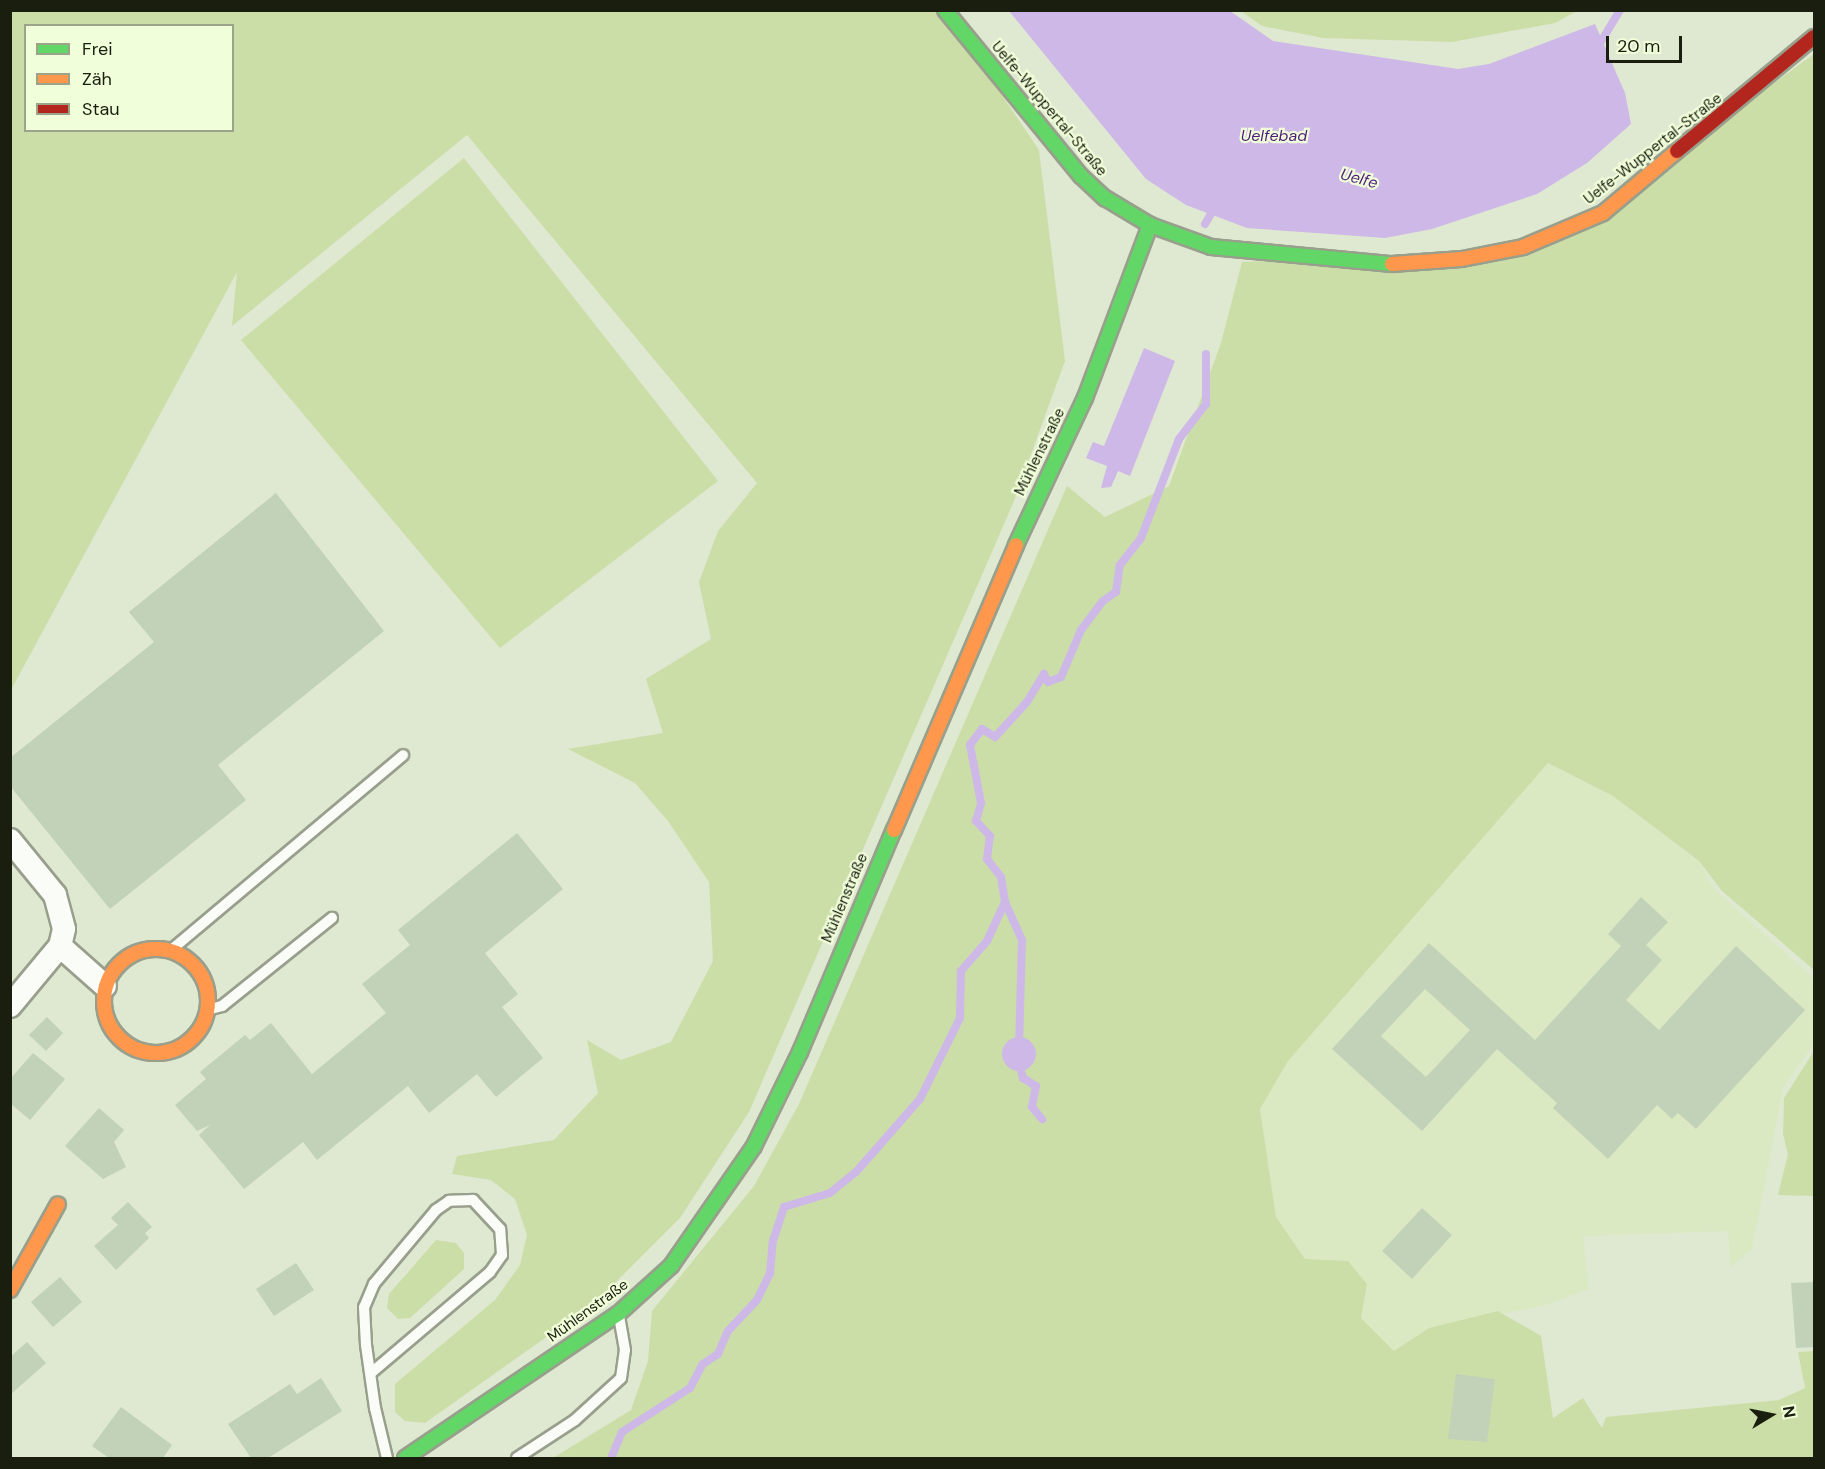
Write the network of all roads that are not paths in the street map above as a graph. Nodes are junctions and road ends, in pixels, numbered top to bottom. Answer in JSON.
{"nodes":[{"id":1,"x":945,"y":10,"type":"edge"},
{"id":2,"x":1815,"y":37,"type":"edge"},
{"id":3,"x":1150,"y":225,"type":"junction"},
{"id":4,"x":403,"y":755,"type":"dead end"},
{"id":5,"x":10,"y":840,"type":"edge"},
{"id":6,"x":332,"y":918,"type":"dead end"},
{"id":7,"x":60,"y":946,"type":"junction"},
{"id":8,"x":171,"y":951,"type":"junction"},
{"id":9,"x":105,"y":986,"type":"junction"},
{"id":10,"x":10,"y":1006,"type":"edge"},
{"id":11,"x":207,"y":1010,"type":"junction"},
{"id":12,"x":58,"y":1204,"type":"dead end"},
{"id":13,"x":10,"y":1290,"type":"edge"},
{"id":14,"x":618,"y":1314,"type":"junction"},
{"id":15,"x":371,"y":1373,"type":"junction"},
{"id":16,"x":387,"y":1458,"type":"edge"},
{"id":17,"x":405,"y":1458,"type":"edge"},
{"id":18,"x":517,"y":1458,"type":"edge"}],
"edges":[{"from":1,"to":3,"type":"street","name":"Uelfe-Wuppertal-Straße"},
{"from":2,"to":3,"type":"street","name":"Uelfe-Wuppertal-Straße"},
{"from":3,"to":14,"type":"street","name":"Mühlenstraße"},
{"from":4,"to":8,"type":"lane"},
{"from":5,"to":7,"type":"street"},
{"from":6,"to":11,"type":"lane"},
{"from":7,"to":9,"type":"street"},
{"from":7,"to":10,"type":"street"},
{"from":8,"to":9,"type":"street"},
{"from":8,"to":11,"type":"street"},
{"from":9,"to":11,"type":"street"},
{"from":12,"to":13,"type":"street"},
{"from":14,"to":17,"type":"street","name":"Mühlenstraße"},
{"from":14,"to":18,"type":"lane"},
{"from":15,"to":15,"type":"lane"},
{"from":15,"to":16,"type":"lane"}]}
